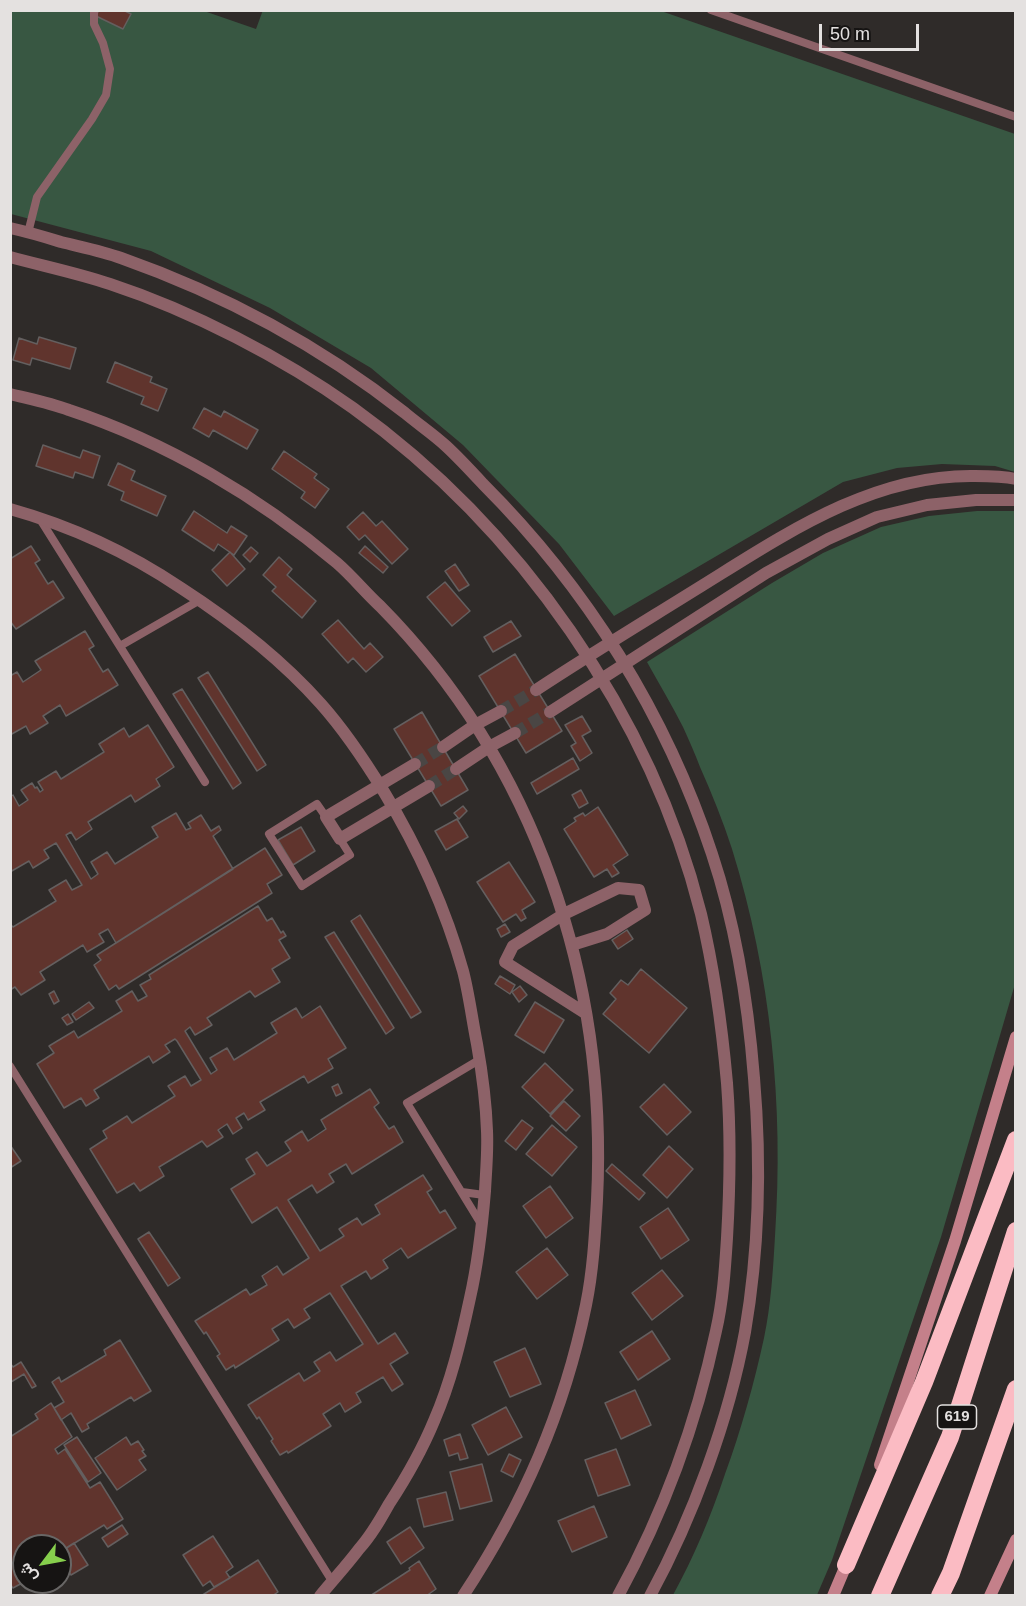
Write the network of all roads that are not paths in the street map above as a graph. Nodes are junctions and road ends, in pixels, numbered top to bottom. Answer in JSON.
{"nodes":[{"id":1,"x":94,"y":10,"type":"edge"},
{"id":2,"x":711,"y":10,"type":"edge"},
{"id":3,"x":1016,"y":117,"type":"edge"},
{"id":4,"x":10,"y":228,"type":"edge"},
{"id":5,"x":28,"y":233,"type":"junction"},
{"id":6,"x":10,"y":257,"type":"edge"},
{"id":7,"x":10,"y":394,"type":"edge"},
{"id":8,"x":1016,"y":479,"type":"edge"},
{"id":9,"x":1016,"y":500,"type":"edge"},
{"id":10,"x":10,"y":509,"type":"edge"},
{"id":11,"x":39,"y":518,"type":"junction"},
{"id":12,"x":807,"y":523,"type":"junction"},
{"id":13,"x":818,"y":543,"type":"junction"},
{"id":14,"x":200,"y":600,"type":"junction"},
{"id":15,"x":611,"y":642,"type":"junction"},
{"id":16,"x":120,"y":646,"type":"junction"},
{"id":17,"x":587,"y":656,"type":"junction"},
{"id":18,"x":625,"y":663,"type":"junction"},
{"id":19,"x":601,"y":678,"type":"junction"},
{"id":20,"x":536,"y":690,"type":"tunnel mouth"},
{"id":21,"x":501,"y":711,"type":"tunnel mouth"},
{"id":22,"x":550,"y":712,"type":"tunnel mouth"},
{"id":23,"x":475,"y":726,"type":"junction"},
{"id":24,"x":515,"y":733,"type":"tunnel mouth"},
{"id":25,"x":443,"y":747,"type":"tunnel mouth"},
{"id":26,"x":489,"y":747,"type":"junction"},
{"id":27,"x":415,"y":764,"type":"tunnel mouth"},
{"id":28,"x":456,"y":769,"type":"tunnel mouth"},
{"id":29,"x":205,"y":782,"type":"dead end"},
{"id":30,"x":379,"y":784,"type":"junction"},
{"id":31,"x":429,"y":786,"type":"tunnel mouth"},
{"id":32,"x":393,"y":807,"type":"junction"},
{"id":33,"x":326,"y":817,"type":"junction"},
{"id":34,"x":340,"y":839,"type":"junction"},
{"id":35,"x":564,"y":914,"type":"junction"},
{"id":36,"x":573,"y":945,"type":"junction"},
{"id":37,"x":585,"y":1013,"type":"junction"},
{"id":38,"x":1016,"y":1037,"type":"edge"},
{"id":39,"x":479,"y":1060,"type":"junction"},
{"id":40,"x":10,"y":1066,"type":"edge"},
{"id":41,"x":1016,"y":1140,"type":"edge"},
{"id":42,"x":462,"y":1192,"type":"junction"},
{"id":43,"x":484,"y":1195,"type":"junction"},
{"id":44,"x":482,"y":1225,"type":"junction"},
{"id":45,"x":1016,"y":1231,"type":"edge"},
{"id":46,"x":1016,"y":1389,"type":"edge"},
{"id":47,"x":1016,"y":1540,"type":"edge"},
{"id":48,"x":846,"y":1565,"type":"junction"},
{"id":49,"x":332,"y":1581,"type":"junction"},
{"id":50,"x":320,"y":1596,"type":"edge"},
{"id":51,"x":463,"y":1596,"type":"edge"},
{"id":52,"x":618,"y":1596,"type":"edge"},
{"id":53,"x":650,"y":1596,"type":"edge"},
{"id":54,"x":833,"y":1596,"type":"edge"},
{"id":55,"x":880,"y":1596,"type":"edge"},
{"id":56,"x":940,"y":1596,"type":"edge"},
{"id":57,"x":990,"y":1596,"type":"edge"}],
"edges":[{"from":1,"to":5,"type":"lane"},
{"from":2,"to":3,"type":"lane"},
{"from":4,"to":5,"type":"street"},
{"from":5,"to":15,"type":"street"},
{"from":6,"to":17,"type":"street"},
{"from":7,"to":23,"type":"street"},
{"from":8,"to":12,"type":"street"},
{"from":9,"to":13,"type":"street"},
{"from":10,"to":11,"type":"street"},
{"from":11,"to":14,"type":"street"},
{"from":11,"to":16,"type":"lane"},
{"from":12,"to":13,"type":"street"},
{"from":12,"to":15,"type":"street"},
{"from":13,"to":18,"type":"street"},
{"from":14,"to":16,"type":"lane"},
{"from":14,"to":30,"type":"street"},
{"from":15,"to":17,"type":"street"},
{"from":15,"to":18,"type":"street"},
{"from":16,"to":29,"type":"lane"},
{"from":17,"to":19,"type":"street"},
{"from":17,"to":20,"type":"street"},
{"from":18,"to":19,"type":"street"},
{"from":18,"to":53,"type":"street"},
{"from":19,"to":22,"type":"street"},
{"from":19,"to":52,"type":"street"},
{"from":21,"to":23,"type":"street"},
{"from":23,"to":25,"type":"street"},
{"from":23,"to":26,"type":"street"},
{"from":24,"to":26,"type":"street"},
{"from":26,"to":28,"type":"street"},
{"from":26,"to":35,"type":"street"},
{"from":27,"to":30,"type":"street"},
{"from":30,"to":32,"type":"street"},
{"from":30,"to":33,"type":"street"},
{"from":31,"to":32,"type":"street"},
{"from":32,"to":34,"type":"street"},
{"from":32,"to":39,"type":"street"},
{"from":33,"to":34,"type":"street"},
{"from":33,"to":34,"type":"lane"},
{"from":35,"to":36,"type":"street"},
{"from":35,"to":36,"type":"street"},
{"from":35,"to":37,"type":"street"},
{"from":36,"to":37,"type":"street"},
{"from":37,"to":51,"type":"street"},
{"from":38,"to":48,"type":"main road"},
{"from":39,"to":42,"type":"lane"},
{"from":39,"to":43,"type":"street"},
{"from":40,"to":49,"type":"lane"},
{"from":41,"to":48,"type":"highway"},
{"from":42,"to":43,"type":"lane"},
{"from":42,"to":44,"type":"lane"},
{"from":43,"to":44,"type":"street"},
{"from":44,"to":49,"type":"street"},
{"from":45,"to":55,"type":"highway","number":"619"},
{"from":46,"to":56,"type":"highway","number":"619"},
{"from":47,"to":57,"type":"main road"},
{"from":48,"to":54,"type":"main road"},
{"from":49,"to":50,"type":"street"}]}
